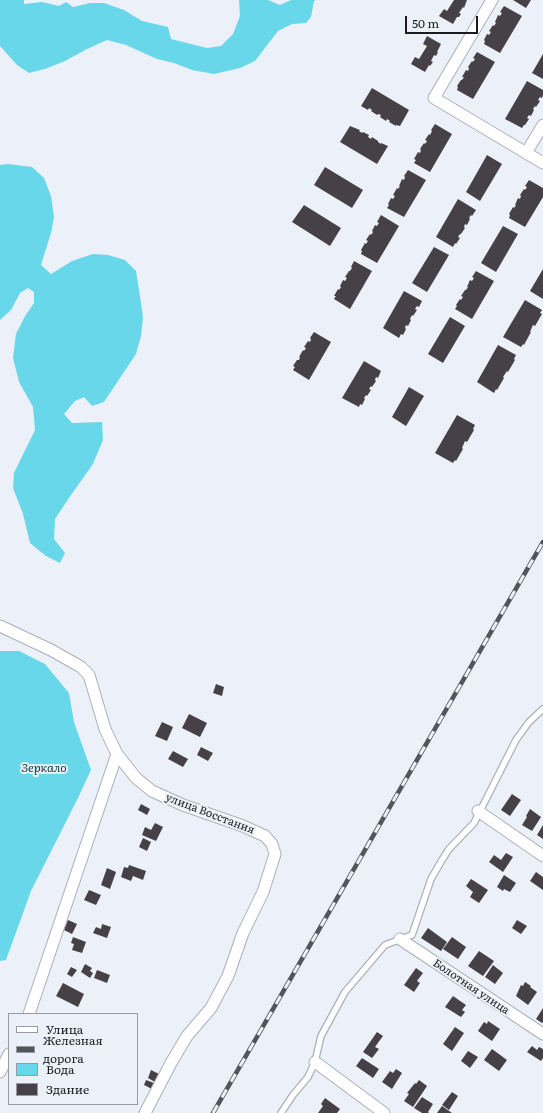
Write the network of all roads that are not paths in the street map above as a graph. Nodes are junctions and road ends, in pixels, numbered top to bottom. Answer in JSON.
{"nodes":[{"id":1,"x":492,"y":0,"type":"edge"},
{"id":2,"x":543,"y":125,"type":"edge"},
{"id":3,"x":526,"y":153,"type":"junction"},
{"id":4,"x":543,"y":163,"type":"edge"},
{"id":5,"x":0,"y":626,"type":"edge"},
{"id":6,"x":543,"y":709,"type":"edge"},
{"id":7,"x":117,"y":754,"type":"junction"},
{"id":8,"x":478,"y":811,"type":"junction"},
{"id":9,"x":543,"y":856,"type":"edge"},
{"id":10,"x":400,"y":939,"type":"junction"},
{"id":11,"x":29,"y":1013,"type":"edge"},
{"id":12,"x":543,"y":1034,"type":"edge"},
{"id":13,"x":8,"y":1056,"type":"edge"},
{"id":14,"x":315,"y":1062,"type":"junction"},
{"id":15,"x":0,"y":1072,"type":"edge"},
{"id":16,"x":145,"y":1113,"type":"edge"},
{"id":17,"x":281,"y":1113,"type":"edge"},
{"id":18,"x":384,"y":1113,"type":"edge"}],
"edges":[{"from":1,"to":3,"type":"street"},
{"from":2,"to":3,"type":"street"},
{"from":3,"to":4,"type":"street"},
{"from":5,"to":7,"type":"street","name":"улица Восстания"},
{"from":6,"to":8,"type":"lane"},
{"from":7,"to":11,"type":"street"},
{"from":7,"to":16,"type":"street","name":"улица Восстания"},
{"from":8,"to":9,"type":"street"},
{"from":8,"to":10,"type":"lane"},
{"from":10,"to":12,"type":"street","name":"Болотная улица"},
{"from":10,"to":14,"type":"lane"},
{"from":13,"to":15,"type":"street"},
{"from":14,"to":17,"type":"lane"},
{"from":14,"to":18,"type":"street"}]}
